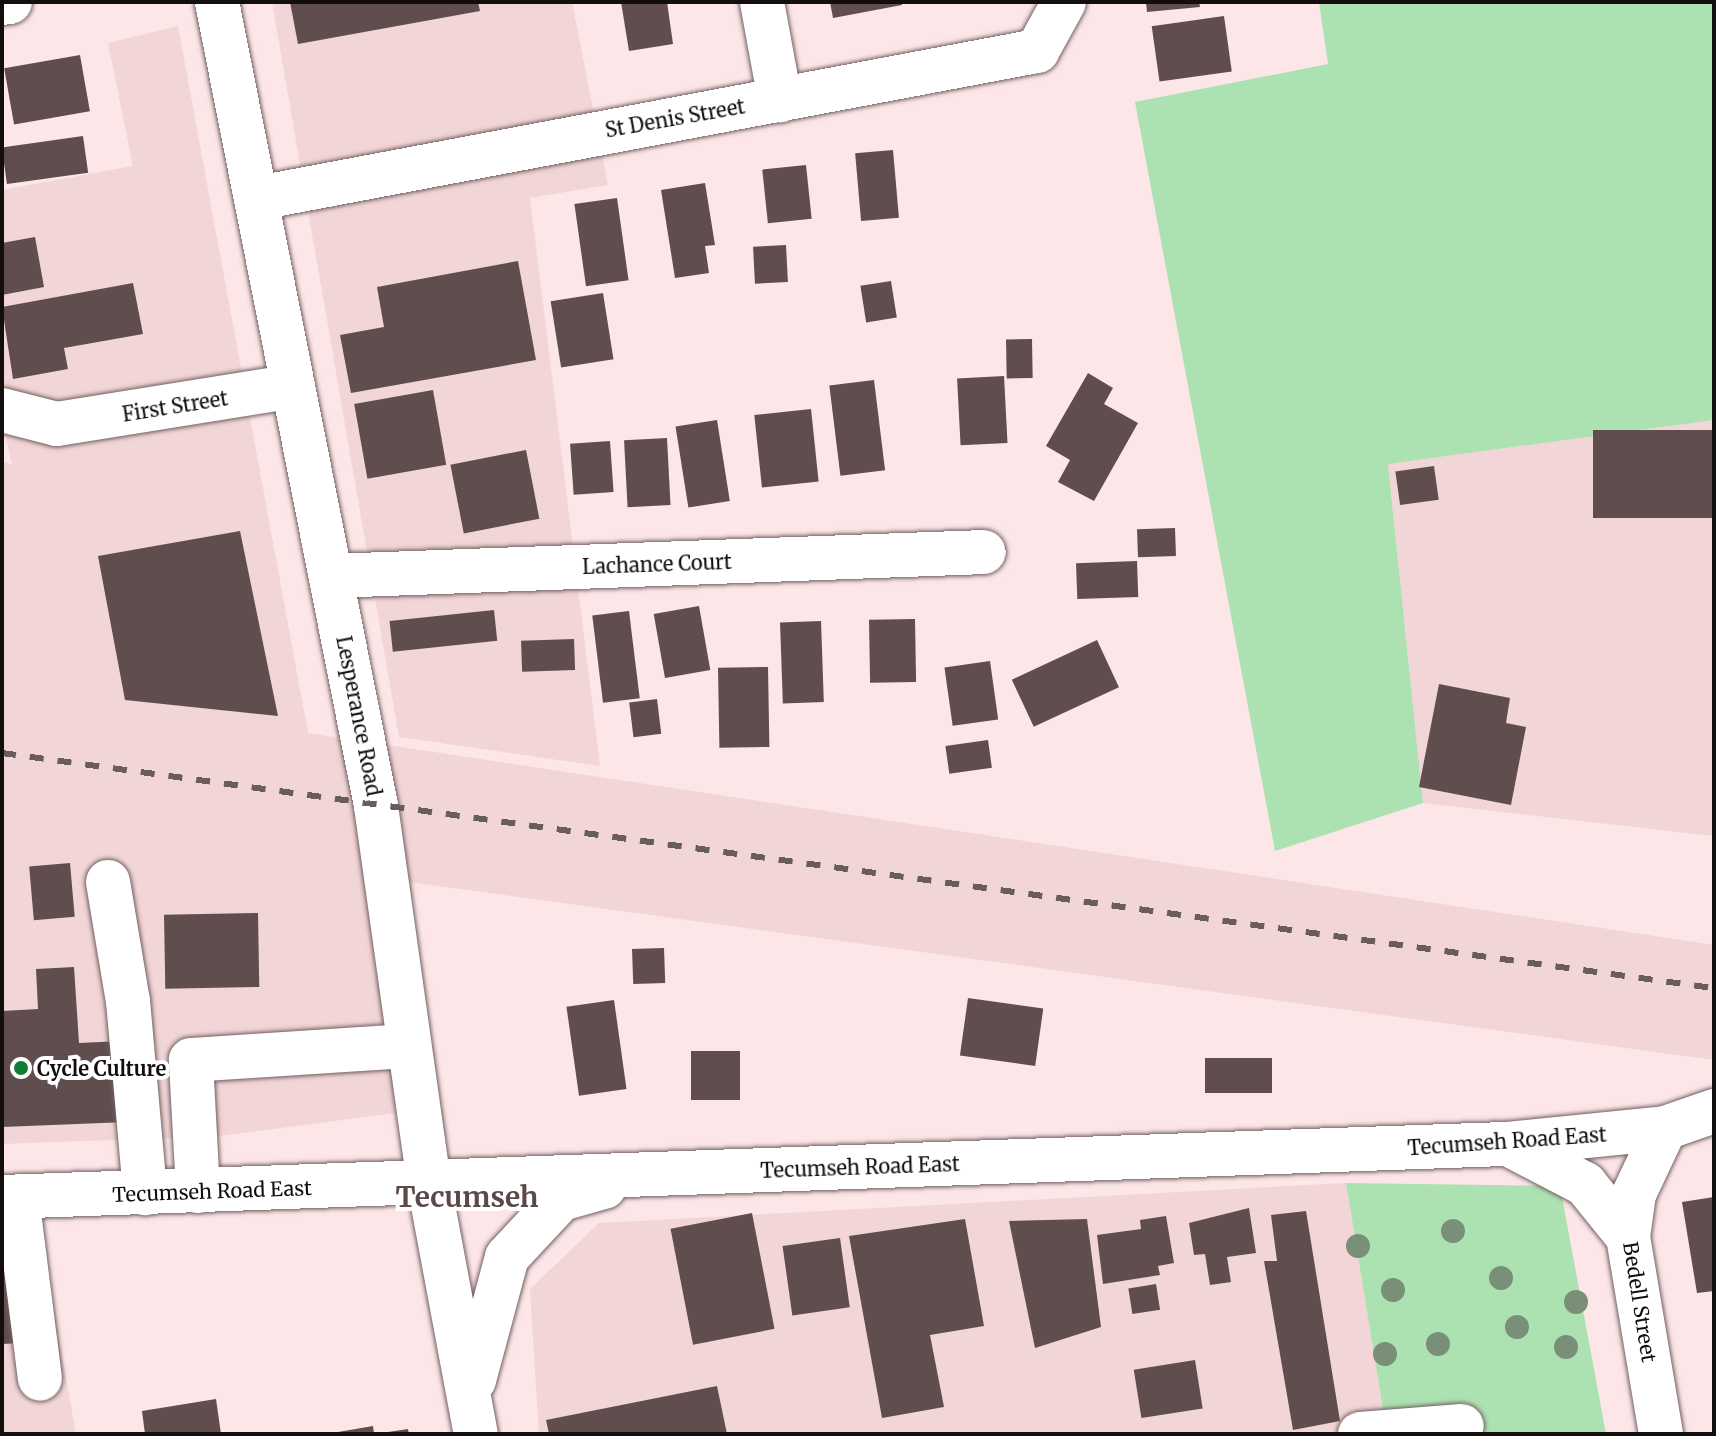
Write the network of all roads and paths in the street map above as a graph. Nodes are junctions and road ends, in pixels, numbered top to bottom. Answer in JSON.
{"nodes":[{"id":1,"x":10,"y":2,"type":"edge"},
{"id":2,"x":217,"y":2,"type":"edge"},
{"id":3,"x":762,"y":2,"type":"edge"},
{"id":4,"x":1064,"y":2,"type":"edge"},
{"id":5,"x":2,"y":3,"type":"edge"},
{"id":6,"x":780,"y":100,"type":"junction"},
{"id":7,"x":258,"y":198,"type":"junction"},
{"id":8,"x":293,"y":386,"type":"junction"},
{"id":9,"x":2,"y":410,"type":"edge"},
{"id":10,"x":984,"y":552,"type":"dead end"},
{"id":11,"x":331,"y":576,"type":"junction"},
{"id":12,"x":108,"y":882,"type":"dead end"},
{"id":13,"x":409,"y":1046,"type":"junction"},
{"id":14,"x":1714,"y":1111,"type":"edge"},
{"id":15,"x":1665,"y":1128,"type":"junction"},
{"id":16,"x":1508,"y":1144,"type":"junction"},
{"id":17,"x":650,"y":1173,"type":"junction"},
{"id":18,"x":429,"y":1184,"type":"junction"},
{"id":19,"x":198,"y":1191,"type":"junction"},
{"id":20,"x":145,"y":1193,"type":"junction"},
{"id":21,"x":9,"y":1197,"type":"edge"},
{"id":22,"x":1628,"y":1237,"type":"junction"},
{"id":23,"x":40,"y":1379,"type":"dead end"},
{"id":24,"x":473,"y":1418,"type":"edge"},
{"id":25,"x":1462,"y":1426,"type":"dead end"},
{"id":26,"x":1360,"y":1434,"type":"edge"},
{"id":27,"x":1661,"y":1434,"type":"edge"}],
"edges":[{"from":1,"to":5,"type":"main road"},
{"from":2,"to":7,"type":"main road","name":"Lesperance Road"},
{"from":3,"to":6,"type":"main road"},
{"from":4,"to":6,"type":"main road","name":"St Denis Street"},
{"from":6,"to":7,"type":"main road","name":"St Denis Street"},
{"from":7,"to":8,"type":"main road","name":"Lesperance Road"},
{"from":8,"to":9,"type":"main road","name":"First Street"},
{"from":8,"to":11,"type":"main road","name":"Lesperance Road"},
{"from":10,"to":11,"type":"main road","name":"Lachance Court"},
{"from":11,"to":13,"type":"main road","name":"Lesperance Road"},
{"from":12,"to":20,"type":"main road"},
{"from":13,"to":18,"type":"main road","name":"Lesperance Road"},
{"from":13,"to":19,"type":"main road"},
{"from":14,"to":15,"type":"main road","name":"Tecumseh Road East"},
{"from":15,"to":16,"type":"main road","name":"Tecumseh Road East"},
{"from":15,"to":22,"type":"main road","name":"Bedell Street"},
{"from":16,"to":17,"type":"main road","name":"Tecumseh Road East"},
{"from":16,"to":22,"type":"main road"},
{"from":17,"to":18,"type":"main road","name":"Tecumseh Road East"},
{"from":17,"to":24,"type":"main road"},
{"from":18,"to":19,"type":"main road","name":"Tecumseh Road East"},
{"from":18,"to":24,"type":"main road","name":"Lesperance Road"},
{"from":19,"to":20,"type":"main road","name":"Tecumseh Road East"},
{"from":20,"to":21,"type":"main road","name":"Tecumseh Road East"},
{"from":21,"to":23,"type":"main road"},
{"from":22,"to":27,"type":"main road","name":"Bedell Street"},
{"from":25,"to":26,"type":"main road"}]}
